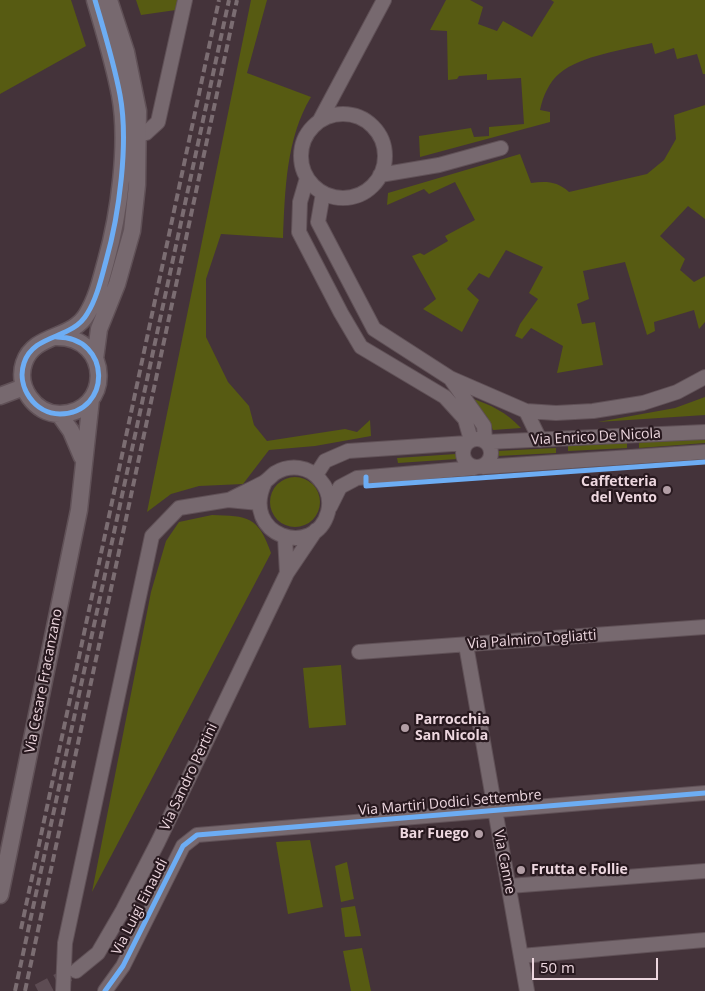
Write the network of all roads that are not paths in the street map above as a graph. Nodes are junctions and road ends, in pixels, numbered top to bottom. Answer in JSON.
{"nodes":[{"id":1,"x":95,"y":0,"type":"edge"},
{"id":2,"x":109,"y":0,"type":"edge"},
{"id":3,"x":186,"y":0,"type":"edge"},
{"id":4,"x":384,"y":0,"type":"edge"},
{"id":5,"x":320,"y":120,"type":"junction"},
{"id":6,"x":138,"y":135,"type":"junction"},
{"id":7,"x":502,"y":148,"type":"dead end"},
{"id":8,"x":380,"y":174,"type":"junction"},
{"id":9,"x":307,"y":178,"type":"junction"},
{"id":10,"x":323,"y":193,"type":"junction"},
{"id":11,"x":57,"y":337,"type":"junction"},
{"id":12,"x":96,"y":359,"type":"junction"},
{"id":13,"x":705,"y":377,"type":"edge"},
{"id":14,"x":450,"y":378,"type":"junction"},
{"id":15,"x":24,"y":388,"type":"junction"},
{"id":16,"x":0,"y":396,"type":"edge"},
{"id":17,"x":91,"y":399,"type":"junction"},
{"id":18,"x":526,"y":411,"type":"junction"},
{"id":19,"x":59,"y":414,"type":"junction"},
{"id":20,"x":705,"y":432,"type":"edge"},
{"id":21,"x":540,"y":440,"type":"junction"},
{"id":22,"x":477,"y":442,"type":"junction"},
{"id":23,"x":705,"y":452,"type":"edge"},
{"id":24,"x":85,"y":466,"type":"junction"},
{"id":25,"x":478,"y":467,"type":"junction"},
{"id":26,"x":316,"y":475,"type":"junction"},
{"id":27,"x":265,"y":482,"type":"junction"},
{"id":28,"x":228,"y":500,"type":"junction"},
{"id":29,"x":259,"y":503,"type":"junction"},
{"id":30,"x":328,"y":513,"type":"junction"},
{"id":31,"x":316,"y":530,"type":"junction"},
{"id":32,"x":286,"y":537,"type":"junction"},
{"id":33,"x":287,"y":573,"type":"junction"},
{"id":34,"x":705,"y":628,"type":"edge"},
{"id":35,"x":466,"y":645,"type":"junction"},
{"id":36,"x":359,"y":652,"type":"dead end"},
{"id":37,"x":705,"y":793,"type":"edge"},
{"id":38,"x":494,"y":810,"type":"junction"},
{"id":39,"x":197,"y":835,"type":"joint"},
{"id":40,"x":705,"y":870,"type":"edge"},
{"id":41,"x":2,"y":877,"type":"edge"},
{"id":42,"x":509,"y":886,"type":"junction"},
{"id":43,"x":0,"y":895,"type":"edge"},
{"id":44,"x":705,"y":940,"type":"edge"},
{"id":45,"x":521,"y":956,"type":"junction"},
{"id":46,"x":76,"y":970,"type":"tunnel mouth"},
{"id":47,"x":63,"y":991,"type":"edge"},
{"id":48,"x":104,"y":991,"type":"edge"},
{"id":49,"x":527,"y":991,"type":"edge"}],
"edges":[{"from":1,"to":11,"type":"street"},
{"from":2,"to":6,"type":"street"},
{"from":3,"to":6,"type":"street"},
{"from":4,"to":5,"type":"street"},
{"from":5,"to":8,"type":"street"},
{"from":5,"to":9,"type":"street"},
{"from":6,"to":12,"type":"street"},
{"from":7,"to":8,"type":"street"},
{"from":8,"to":10,"type":"street"},
{"from":9,"to":10,"type":"street"},
{"from":9,"to":22,"type":"street"},
{"from":10,"to":14,"type":"street"},
{"from":11,"to":12,"type":"street"},
{"from":11,"to":15,"type":"street"},
{"from":12,"to":17,"type":"street"},
{"from":13,"to":18,"type":"street"},
{"from":14,"to":18,"type":"street"},
{"from":14,"to":22,"type":"street"},
{"from":15,"to":16,"type":"street"},
{"from":15,"to":19,"type":"street"},
{"from":17,"to":19,"type":"street"},
{"from":17,"to":24,"type":"street","name":"Via Cesare Fracanzano"},
{"from":18,"to":21,"type":"street"},
{"from":19,"to":24,"type":"street"},
{"from":20,"to":21,"type":"street","name":"Via Enrico De Nicola"},
{"from":21,"to":22,"type":"street","name":"Via Enrico De Nicola"},
{"from":22,"to":25,"type":"street"},
{"from":22,"to":25,"type":"street"},
{"from":22,"to":26,"type":"street","name":"Via Enrico De Nicola"},
{"from":23,"to":25,"type":"street","name":"Via Enrico De Nicola"},
{"from":24,"to":41,"type":"street","name":"Via Cesare Fracanzano"},
{"from":25,"to":30,"type":"street","name":"Via Enrico De Nicola"},
{"from":26,"to":27,"type":"street"},
{"from":26,"to":30,"type":"street"},
{"from":27,"to":28,"type":"street"},
{"from":27,"to":29,"type":"street"},
{"from":28,"to":29,"type":"street"},
{"from":28,"to":47,"type":"street"},
{"from":29,"to":32,"type":"street"},
{"from":30,"to":31,"type":"street"},
{"from":31,"to":32,"type":"street"},
{"from":31,"to":33,"type":"street","name":"Via Sandro Pertini"},
{"from":32,"to":33,"type":"street","name":"Via Sandro Pertini"},
{"from":33,"to":46,"type":"street","name":"Via Sandro Pertini"},
{"from":34,"to":35,"type":"street","name":"Via Palmiro Togliatti"},
{"from":35,"to":36,"type":"street","name":"Via Palmiro Togliatti"},
{"from":35,"to":38,"type":"street","name":"Via Canne"},
{"from":37,"to":38,"type":"street","name":"Via Martiri Dodici Settembre"},
{"from":38,"to":39,"type":"street","name":"Via Martiri Dodici Settembre"},
{"from":38,"to":42,"type":"street","name":"Via Canne"},
{"from":39,"to":48,"type":"street","name":"Via Luigi Einaudi"},
{"from":40,"to":42,"type":"street"},
{"from":41,"to":43,"type":"street","name":"Via Cesare Fracanzano"},
{"from":42,"to":45,"type":"street","name":"Via Canne"},
{"from":44,"to":45,"type":"street"},
{"from":45,"to":49,"type":"street","name":"Via Canne"}]}
